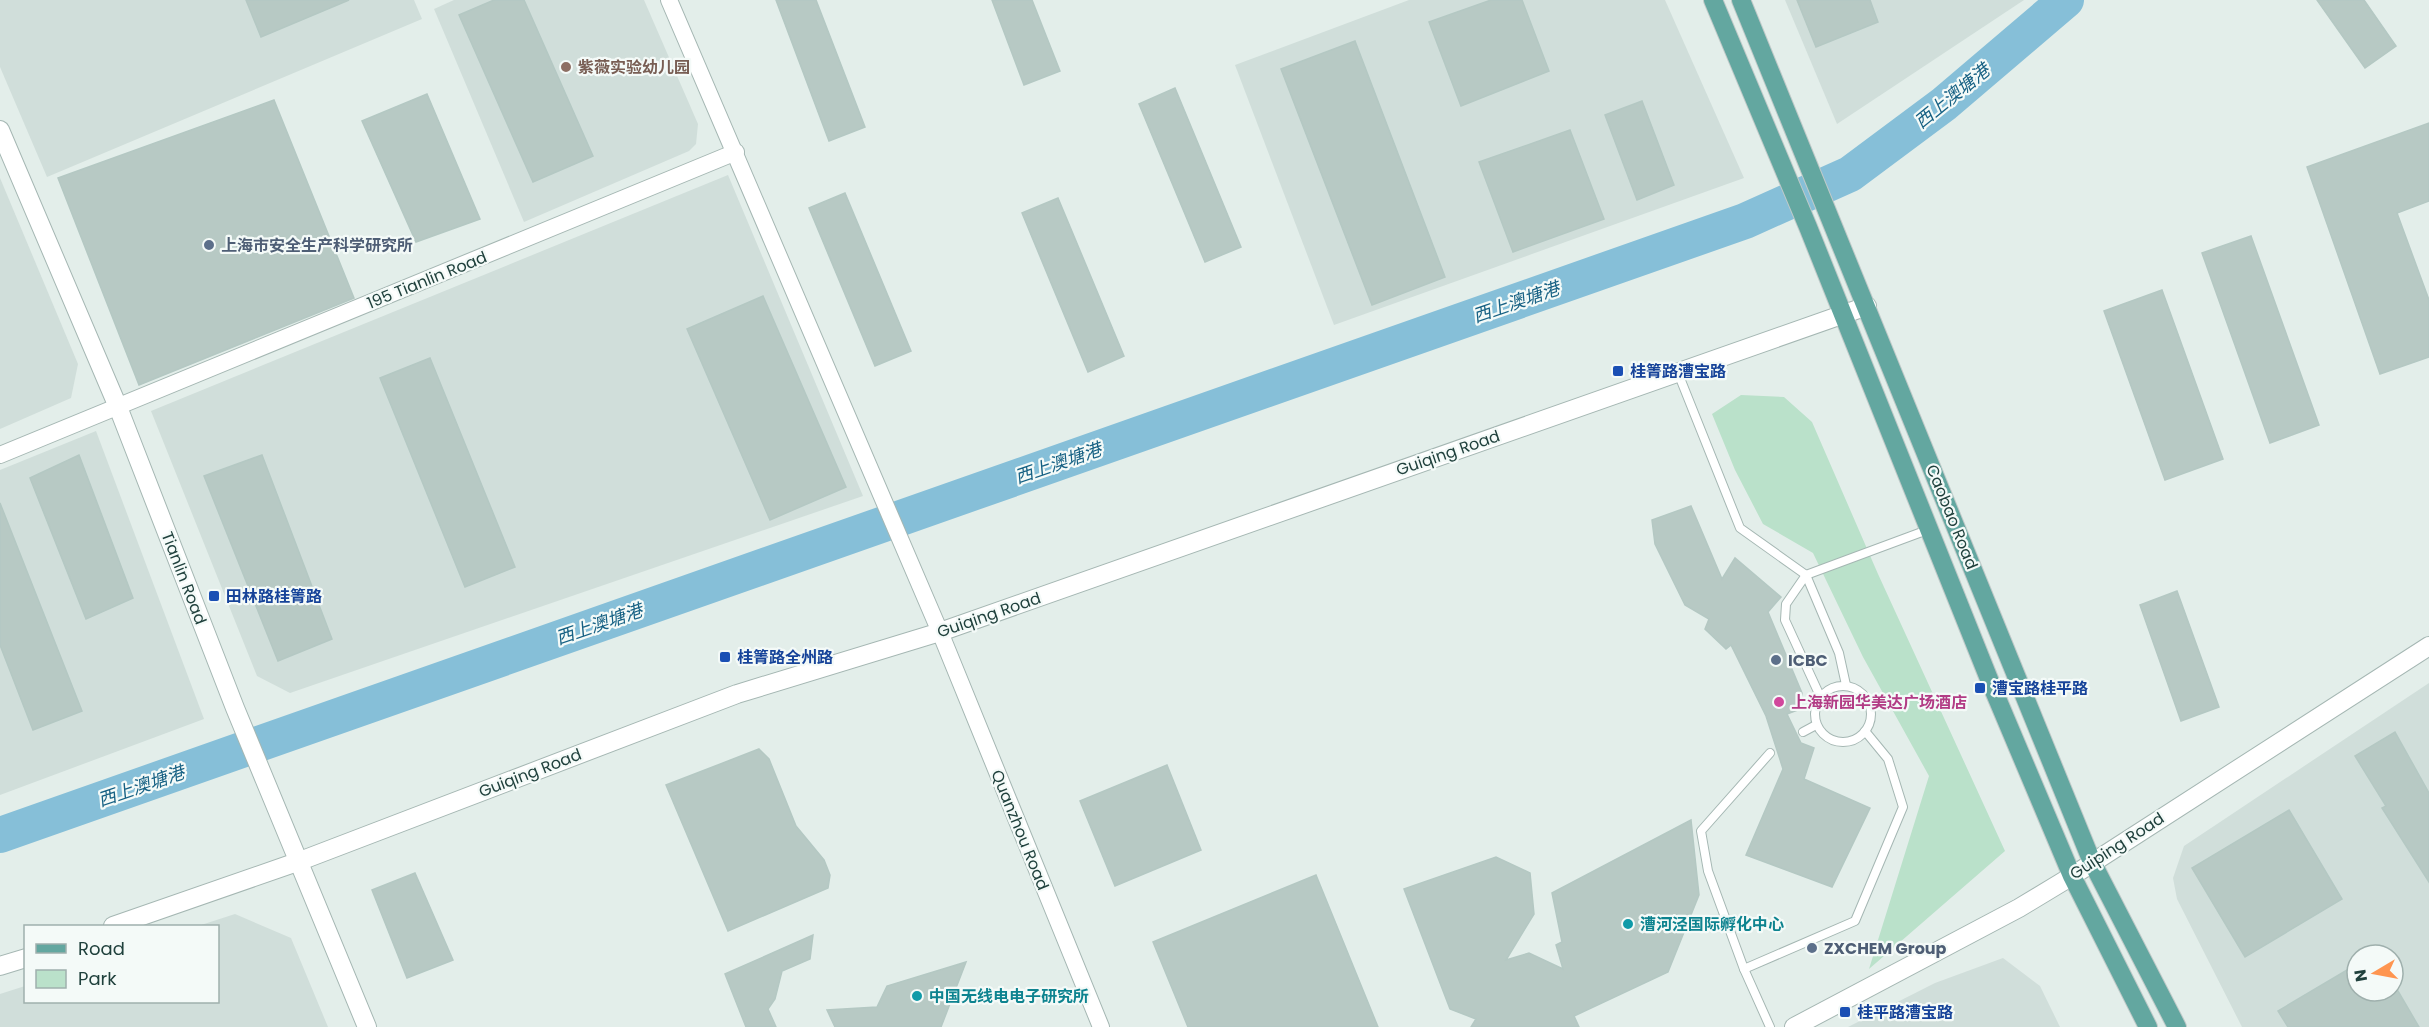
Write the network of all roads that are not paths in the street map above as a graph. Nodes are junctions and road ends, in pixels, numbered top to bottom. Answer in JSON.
{"nodes":[{"id":1,"x":669,"y":0,"type":"edge"},
{"id":2,"x":1713,"y":0,"type":"edge"},
{"id":3,"x":1741,"y":0,"type":"edge"},
{"id":4,"x":0,"y":130,"type":"edge"},
{"id":5,"x":736,"y":152,"type":"junction"},
{"id":6,"x":1867,"y":306,"type":"junction"},
{"id":7,"x":1843,"y":315,"type":"junction"},
{"id":8,"x":1678,"y":374,"type":"junction"},
{"id":9,"x":118,"y":407,"type":"junction"},
{"id":10,"x":0,"y":455,"type":"edge"},
{"id":11,"x":1931,"y":529,"type":"junction"},
{"id":12,"x":1806,"y":575,"type":"junction"},
{"id":13,"x":940,"y":632,"type":"junction"},
{"id":14,"x":2429,"y":646,"type":"edge"},
{"id":15,"x":1846,"y":685,"type":"junction"},
{"id":16,"x":1820,"y":696,"type":"junction"},
{"id":17,"x":1816,"y":725,"type":"junction"},
{"id":18,"x":1865,"y":731,"type":"junction"},
{"id":19,"x":1803,"y":732,"type":"dead end"},
{"id":20,"x":1770,"y":753,"type":"dead end"},
{"id":21,"x":300,"y":861,"type":"junction"},
{"id":22,"x":2092,"y":862,"type":"junction"},
{"id":23,"x":2072,"y":876,"type":"junction"},
{"id":24,"x":119,"y":925,"type":"edge"},
{"id":25,"x":24,"y":959,"type":"edge"},
{"id":26,"x":0,"y":966,"type":"edge"},
{"id":27,"x":1744,"y":969,"type":"junction"},
{"id":28,"x":367,"y":1027,"type":"edge"},
{"id":29,"x":1101,"y":1027,"type":"edge"},
{"id":30,"x":1770,"y":1027,"type":"edge"},
{"id":31,"x":1794,"y":1027,"type":"edge"},
{"id":32,"x":2148,"y":1027,"type":"edge"},
{"id":33,"x":2177,"y":1027,"type":"edge"}],
"edges":[{"from":1,"to":5,"type":"street","name":"Quanzhou Road"},
{"from":2,"to":7,"type":"main road","name":"Caobao Road"},
{"from":3,"to":6,"type":"main road","name":"Caobao Road"},
{"from":4,"to":9,"type":"street","name":"Tianlin Road"},
{"from":5,"to":9,"type":"street","name":"195 Tianlin Road"},
{"from":5,"to":13,"type":"street","name":"Quanzhou Road"},
{"from":6,"to":7,"type":"street","name":"Guiqing Road"},
{"from":6,"to":22,"type":"main road","name":"Caobao Road"},
{"from":7,"to":8,"type":"street","name":"Guiqing Road"},
{"from":7,"to":11,"type":"main road","name":"Caobao Road"},
{"from":8,"to":12,"type":"lane"},
{"from":8,"to":13,"type":"street","name":"Guiqing Road"},
{"from":9,"to":10,"type":"street","name":"195 Tianlin Road"},
{"from":9,"to":21,"type":"street","name":"Tianlin Road"},
{"from":11,"to":12,"type":"lane"},
{"from":11,"to":23,"type":"main road","name":"Caobao Road"},
{"from":12,"to":15,"type":"lane"},
{"from":12,"to":16,"type":"lane"},
{"from":13,"to":21,"type":"street","name":"Guiqing Road"},
{"from":13,"to":29,"type":"street","name":"Quanzhou Road"},
{"from":14,"to":22,"type":"street","name":"Guiping Road"},
{"from":15,"to":16,"type":"lane"},
{"from":15,"to":18,"type":"lane"},
{"from":16,"to":17,"type":"lane"},
{"from":17,"to":18,"type":"lane"},
{"from":17,"to":19,"type":"lane"},
{"from":18,"to":27,"type":"lane"},
{"from":20,"to":27,"type":"lane"},
{"from":21,"to":24,"type":"street","name":"Guiqing Road"},
{"from":21,"to":28,"type":"street","name":"Tianlin Road"},
{"from":22,"to":23,"type":"street","name":"Guiping Road"},
{"from":22,"to":33,"type":"main road","name":"Caobao Road"},
{"from":23,"to":31,"type":"street","name":"Guiping Road"},
{"from":23,"to":32,"type":"main road","name":"Caobao Road"},
{"from":25,"to":26,"type":"street"},
{"from":27,"to":30,"type":"lane"}]}
